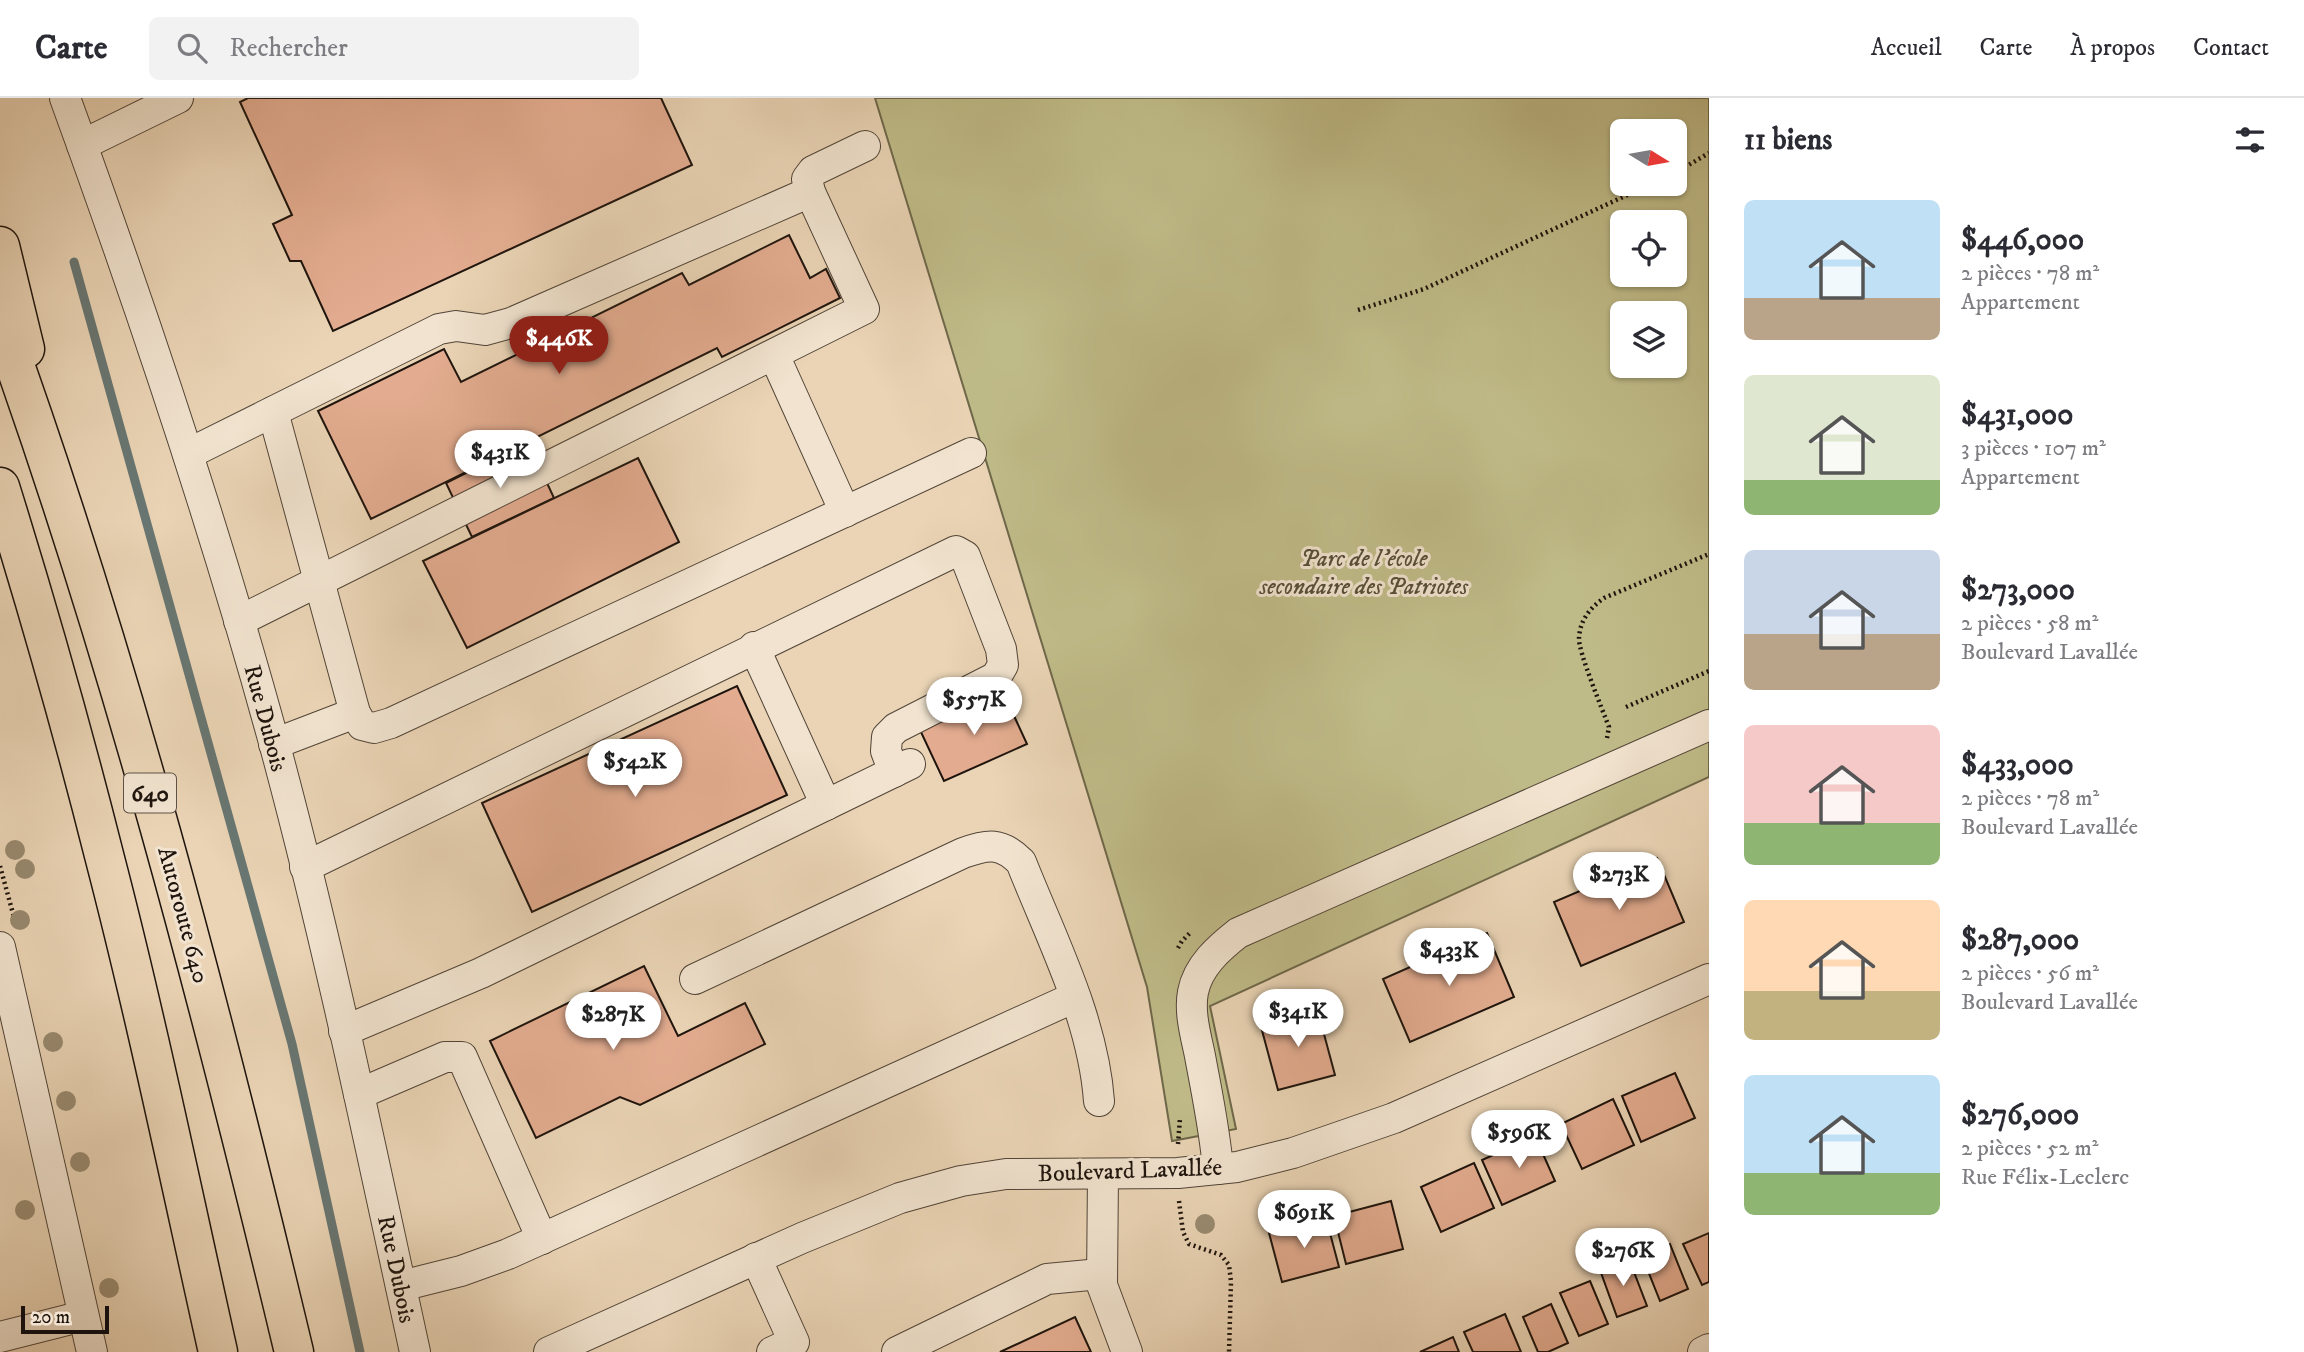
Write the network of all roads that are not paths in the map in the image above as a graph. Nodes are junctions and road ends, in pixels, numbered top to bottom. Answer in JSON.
{"nodes":[{"id":1,"x":65,"y":98,"type":"edge"},
{"id":2,"x":178,"y":98,"type":"edge"},
{"id":3,"x":82,"y":145,"type":"junction"},
{"id":4,"x":865,"y":146,"type":"dead end"},
{"id":5,"x":810,"y":192,"type":"junction"},
{"id":6,"x":0,"y":247,"type":"edge"},
{"id":7,"x":0,"y":323,"type":"edge"},
{"id":8,"x":774,"y":355,"type":"junction"},
{"id":9,"x":273,"y":412,"type":"junction"},
{"id":10,"x":971,"y":453,"type":"dead end"},
{"id":11,"x":188,"y":454,"type":"junction"},
{"id":12,"x":0,"y":487,"type":"edge"},
{"id":13,"x":63,"y":508,"type":"junction"},
{"id":14,"x":845,"y":512,"type":"junction"},
{"id":15,"x":0,"y":578,"type":"edge"},
{"id":16,"x":319,"y":581,"type":"junction"},
{"id":17,"x":239,"y":621,"type":"junction"},
{"id":18,"x":754,"y":648,"type":"junction"},
{"id":19,"x":355,"y":713,"type":"junction"},
{"id":20,"x":1709,"y":724,"type":"edge"},
{"id":21,"x":274,"y":744,"type":"junction"},
{"id":22,"x":826,"y":805,"type":"junction"},
{"id":23,"x":104,"y":855,"type":"junction"},
{"id":24,"x":305,"y":867,"type":"junction"},
{"id":25,"x":0,"y":947,"type":"edge"},
{"id":26,"x":695,"y":979,"type":"dead end"},
{"id":27,"x":1709,"y":979,"type":"edge"},
{"id":28,"x":1075,"y":997,"type":"junction"},
{"id":29,"x":344,"y":1031,"type":"junction"},
{"id":30,"x":359,"y":1094,"type":"junction"},
{"id":31,"x":1099,"y":1101,"type":"dead end"},
{"id":32,"x":1218,"y":1169,"type":"junction"},
{"id":33,"x":1103,"y":1174,"type":"junction"},
{"id":34,"x":542,"y":1239,"type":"junction"},
{"id":35,"x":757,"y":1258,"type":"junction"},
{"id":36,"x":1100,"y":1273,"type":"junction"},
{"id":37,"x":401,"y":1286,"type":"junction"},
{"id":38,"x":83,"y":1316,"type":"junction"},
{"id":39,"x":0,"y":1337,"type":"edge"},
{"id":40,"x":788,"y":1349,"type":"edge"},
{"id":41,"x":1709,"y":1349,"type":"edge"},
{"id":42,"x":92,"y":1352,"type":"edge"},
{"id":43,"x":218,"y":1352,"type":"edge"},
{"id":44,"x":294,"y":1352,"type":"edge"},
{"id":45,"x":415,"y":1352,"type":"edge"},
{"id":46,"x":549,"y":1352,"type":"edge"},
{"id":47,"x":897,"y":1352,"type":"edge"},
{"id":48,"x":1127,"y":1352,"type":"edge"},
{"id":49,"x":1703,"y":1352,"type":"edge"}],
"edges":[{"from":1,"to":3,"type":"street","name":"Rue Dubois"},
{"from":2,"to":3,"type":"street"},
{"from":3,"to":11,"type":"street","name":"Rue Dubois"},
{"from":4,"to":5,"type":"street"},
{"from":5,"to":8,"type":"street"},
{"from":5,"to":9,"type":"street"},
{"from":6,"to":13,"type":"highway"},
{"from":7,"to":13,"type":"highway","name":"Autoroute 640","number":"640"},
{"from":8,"to":14,"type":"street"},
{"from":8,"to":16,"type":"street"},
{"from":9,"to":11,"type":"street"},
{"from":9,"to":16,"type":"street"},
{"from":10,"to":14,"type":"street"},
{"from":11,"to":17,"type":"street","name":"Rue Dubois"},
{"from":12,"to":23,"type":"highway","number":"640"},
{"from":13,"to":44,"type":"highway","name":"Autoroute 640","number":"640"},
{"from":14,"to":19,"type":"street"},
{"from":15,"to":23,"type":"highway"},
{"from":16,"to":17,"type":"street"},
{"from":16,"to":19,"type":"street"},
{"from":17,"to":21,"type":"street","name":"Rue Dubois"},
{"from":18,"to":22,"type":"street"},
{"from":18,"to":22,"type":"street"},
{"from":18,"to":24,"type":"street"},
{"from":19,"to":21,"type":"street"},
{"from":20,"to":32,"type":"street"},
{"from":21,"to":24,"type":"street","name":"Rue Dubois"},
{"from":22,"to":29,"type":"street"},
{"from":23,"to":43,"type":"highway","number":"640"},
{"from":24,"to":29,"type":"street","name":"Rue Dubois"},
{"from":25,"to":38,"type":"street"},
{"from":26,"to":28,"type":"street"},
{"from":27,"to":32,"type":"street","name":"Boulevard Lavallée"},
{"from":28,"to":31,"type":"street"},
{"from":28,"to":34,"type":"street"},
{"from":29,"to":30,"type":"street","name":"Rue Dubois"},
{"from":30,"to":34,"type":"street"},
{"from":30,"to":37,"type":"street","name":"Rue Dubois"},
{"from":32,"to":33,"type":"street","name":"Boulevard Lavallée"},
{"from":33,"to":35,"type":"street","name":"Boulevard Lavallée"},
{"from":33,"to":36,"type":"street"},
{"from":34,"to":37,"type":"street"},
{"from":35,"to":40,"type":"street"},
{"from":35,"to":46,"type":"street","name":"Boulevard Lavallée"},
{"from":36,"to":47,"type":"street"},
{"from":36,"to":48,"type":"street"},
{"from":37,"to":45,"type":"street","name":"Rue Dubois"},
{"from":38,"to":39,"type":"street"},
{"from":38,"to":42,"type":"street"},
{"from":41,"to":49,"type":"street"}]}
